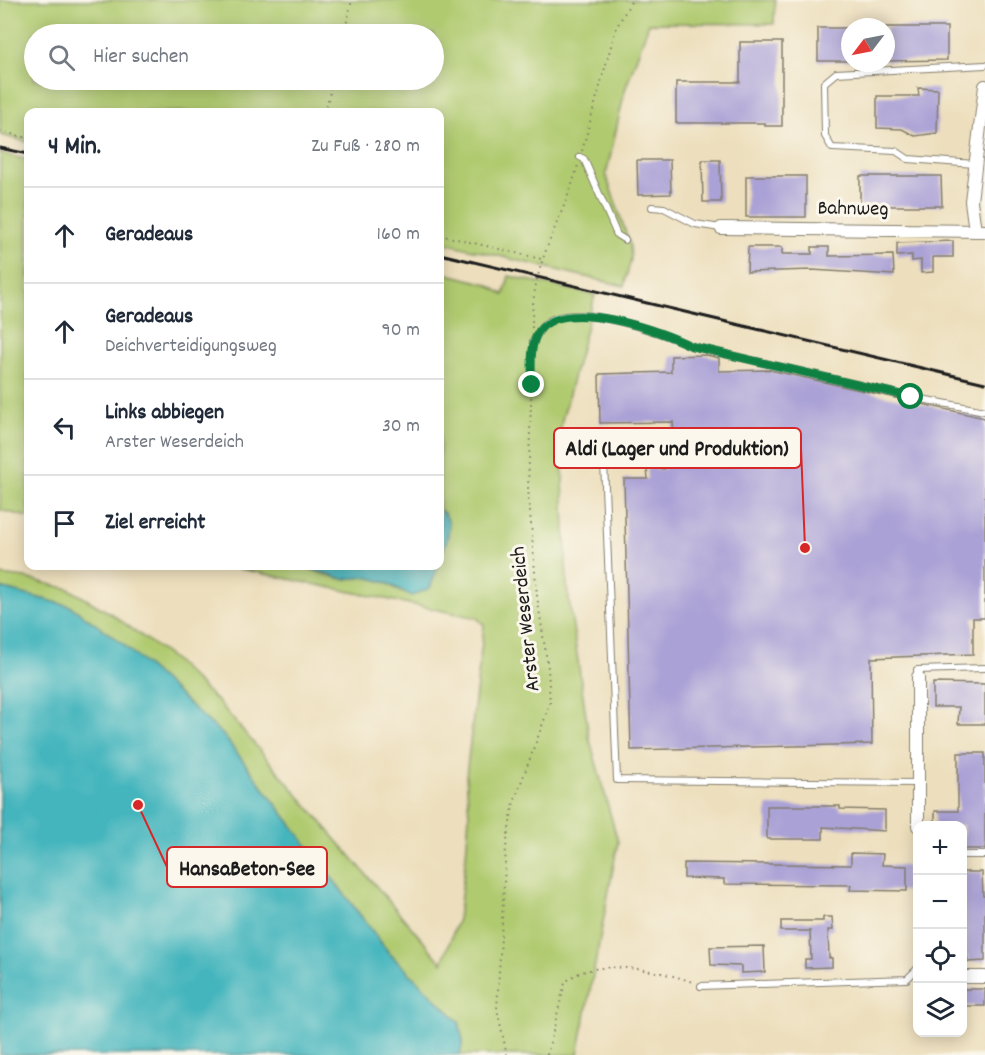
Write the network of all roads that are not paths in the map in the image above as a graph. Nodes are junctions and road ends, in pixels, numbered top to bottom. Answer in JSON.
{"nodes":[{"id":1,"x":985,"y":65,"type":"edge"},
{"id":2,"x":985,"y":86,"type":"edge"},
{"id":3,"x":984,"y":102,"type":"edge"},
{"id":4,"x":580,"y":157,"type":"road end"},
{"id":5,"x":975,"y":164,"type":"junction"},
{"id":6,"x":652,"y":207,"type":"dead end"},
{"id":7,"x":721,"y":228,"type":"joint"},
{"id":8,"x":980,"y":231,"type":"edge"},
{"id":9,"x":625,"y":240,"type":"dead end"},
{"id":10,"x":532,"y":342,"type":"road end"},
{"id":11,"x":985,"y":411,"type":"edge"},
{"id":12,"x":604,"y":462,"type":"dead end"},
{"id":13,"x":985,"y":668,"type":"edge"},
{"id":14,"x":918,"y":677,"type":"joint"},
{"id":15,"x":918,"y":783,"type":"junction"},
{"id":16,"x":918,"y":821,"type":"edge"},
{"id":17,"x":967,"y":855,"type":"edge"},
{"id":18,"x":985,"y":855,"type":"edge"},
{"id":19,"x":913,"y":974,"type":"edge"},
{"id":20,"x":967,"y":977,"type":"edge"},
{"id":21,"x":985,"y":977,"type":"edge"},
{"id":22,"x":701,"y":986,"type":"road end"}],
"edges":[{"from":1,"to":5,"type":"lane"},
{"from":2,"to":3,"type":"street"},
{"from":3,"to":5,"type":"street"},
{"from":4,"to":9,"type":"lane"},
{"from":5,"to":8,"type":"street"},
{"from":6,"to":7,"type":"lane"},
{"from":7,"to":8,"type":"street","name":"Bahnweg"},
{"from":10,"to":11,"type":"lane"},
{"from":12,"to":15,"type":"lane"},
{"from":13,"to":14,"type":"lane"},
{"from":14,"to":15,"type":"street"},
{"from":15,"to":16,"type":"street"},
{"from":17,"to":18,"type":"lane"},
{"from":19,"to":22,"type":"lane"},
{"from":20,"to":21,"type":"street"}]}
